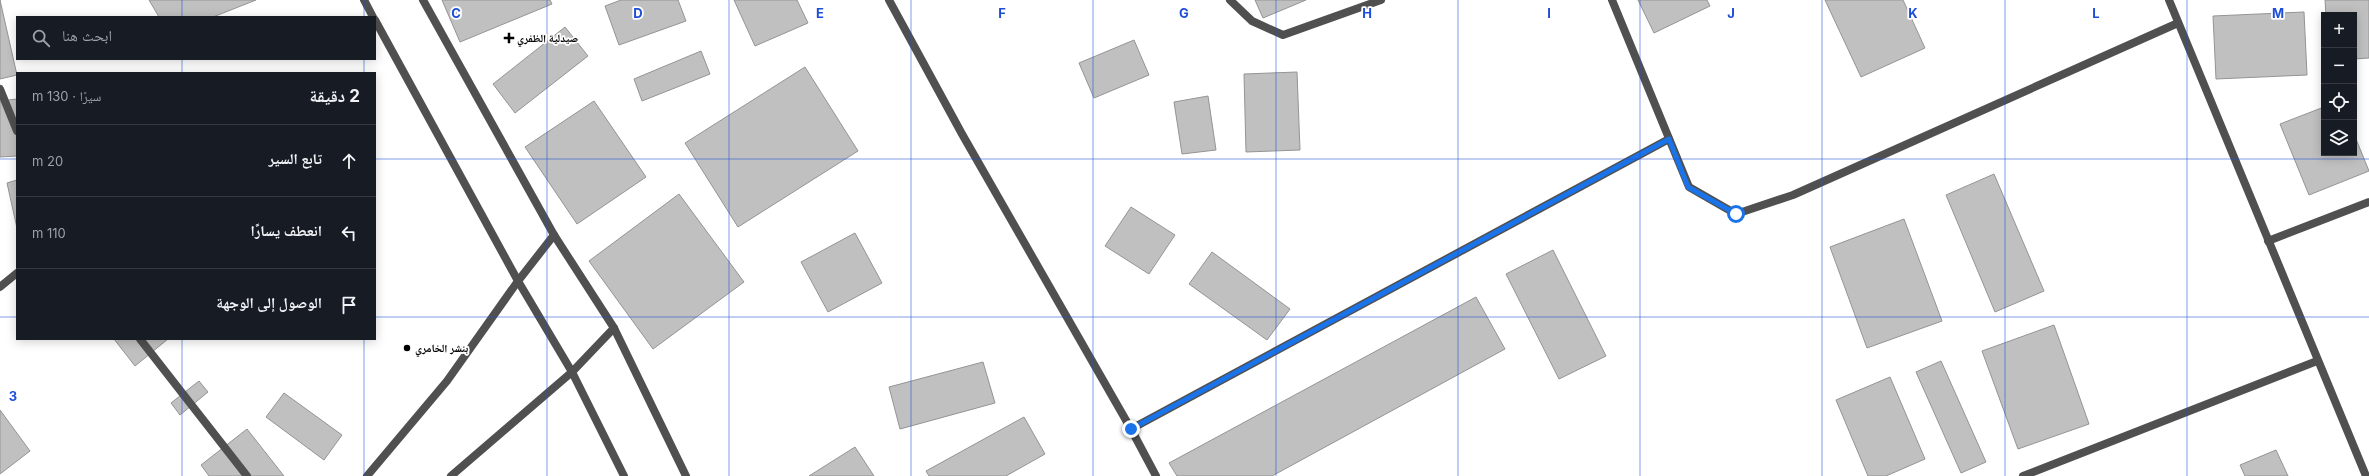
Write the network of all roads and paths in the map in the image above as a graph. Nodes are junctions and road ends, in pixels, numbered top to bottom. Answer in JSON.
{"nodes":[{"id":1,"x":364,"y":0,"type":"edge"},
{"id":2,"x":422,"y":0,"type":"edge"},
{"id":3,"x":890,"y":0,"type":"edge"},
{"id":4,"x":1230,"y":0,"type":"edge"},
{"id":5,"x":1381,"y":0,"type":"edge"},
{"id":6,"x":1612,"y":0,"type":"edge"},
{"id":7,"x":2169,"y":0,"type":"edge"},
{"id":8,"x":372,"y":16,"type":"edge"},
{"id":9,"x":376,"y":22,"type":"edge"},
{"id":10,"x":2178,"y":23,"type":"junction"},
{"id":11,"x":0,"y":89,"type":"edge"},
{"id":12,"x":16,"y":129,"type":"edge"},
{"id":13,"x":1669,"y":139,"type":"junction"},
{"id":14,"x":2369,"y":202,"type":"edge"},
{"id":15,"x":554,"y":235,"type":"junction"},
{"id":16,"x":2268,"y":241,"type":"junction"},
{"id":17,"x":16,"y":274,"type":"edge"},
{"id":18,"x":518,"y":281,"type":"junction"},
{"id":19,"x":0,"y":287,"type":"edge"},
{"id":20,"x":614,"y":328,"type":"junction"},
{"id":21,"x":141,"y":340,"type":"edge"},
{"id":22,"x":2317,"y":362,"type":"junction"},
{"id":23,"x":572,"y":372,"type":"junction"},
{"id":24,"x":1131,"y":429,"type":"junction"},
{"id":25,"x":247,"y":476,"type":"edge"},
{"id":26,"x":367,"y":476,"type":"edge"},
{"id":27,"x":451,"y":476,"type":"edge"},
{"id":28,"x":624,"y":476,"type":"edge"},
{"id":29,"x":686,"y":476,"type":"edge"},
{"id":30,"x":1156,"y":476,"type":"edge"},
{"id":31,"x":2024,"y":476,"type":"edge"},
{"id":32,"x":2366,"y":476,"type":"edge"}],
"edges":[{"from":1,"to":8,"type":"street"},
{"from":2,"to":15,"type":"street"},
{"from":3,"to":24,"type":"street"},
{"from":4,"to":5,"type":"street"},
{"from":6,"to":13,"type":"street"},
{"from":7,"to":10,"type":"street"},
{"from":9,"to":18,"type":"street"},
{"from":10,"to":13,"type":"street"},
{"from":10,"to":16,"type":"street"},
{"from":11,"to":12,"type":"street"},
{"from":13,"to":24,"type":"street"},
{"from":14,"to":16,"type":"street"},
{"from":15,"to":18,"type":"street"},
{"from":15,"to":20,"type":"street"},
{"from":16,"to":22,"type":"street"},
{"from":17,"to":19,"type":"street"},
{"from":18,"to":23,"type":"street"},
{"from":18,"to":26,"type":"street"},
{"from":20,"to":23,"type":"street"},
{"from":20,"to":29,"type":"street"},
{"from":21,"to":25,"type":"street"},
{"from":22,"to":31,"type":"street"},
{"from":22,"to":32,"type":"street"},
{"from":23,"to":27,"type":"street"},
{"from":23,"to":28,"type":"street"},
{"from":24,"to":30,"type":"street"}]}
